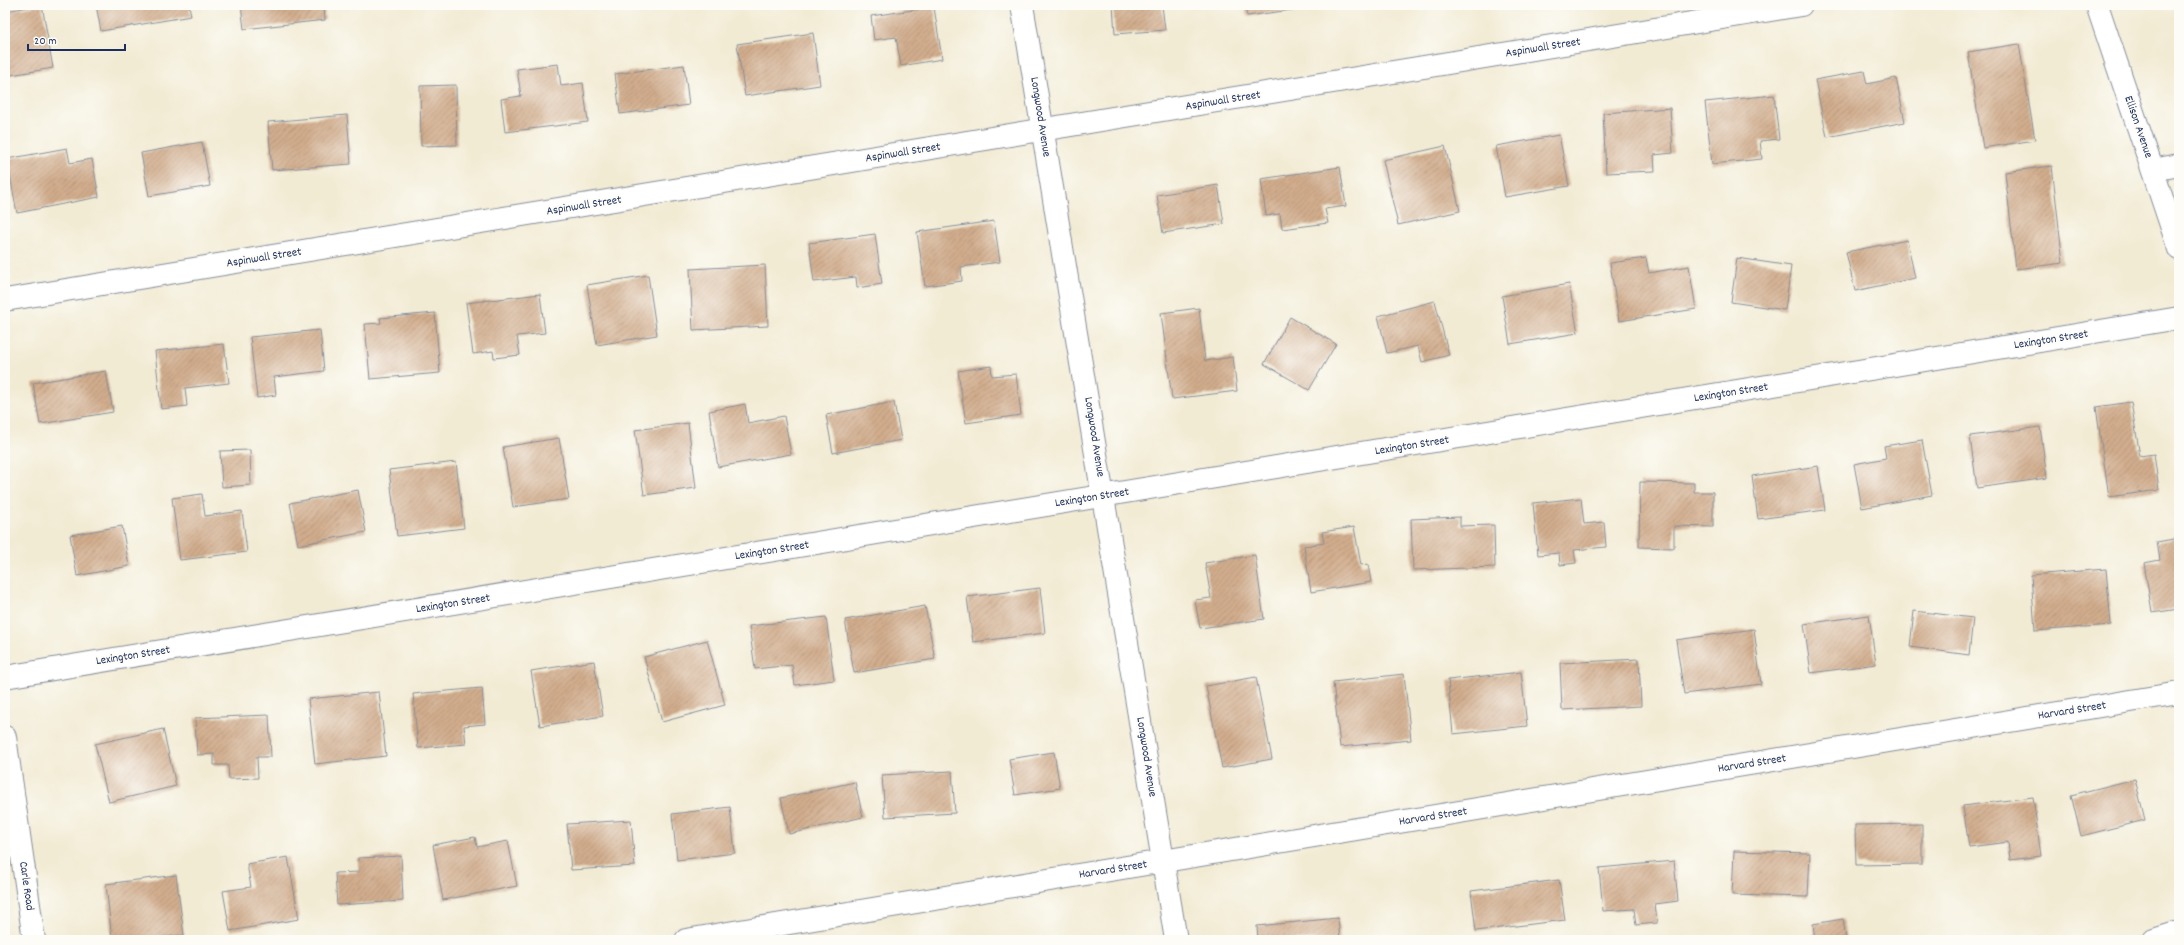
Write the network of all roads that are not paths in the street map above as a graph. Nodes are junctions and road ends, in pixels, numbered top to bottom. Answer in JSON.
{"nodes":[{"id":1,"x":1022,"y":5,"type":"edge"},
{"id":2,"x":1802,"y":5,"type":"edge"},
{"id":3,"x":2097,"y":5,"type":"edge"},
{"id":4,"x":1043,"y":131,"type":"junction"},
{"id":5,"x":2179,"y":165,"type":"edge"},
{"id":6,"x":2152,"y":170,"type":"junction"},
{"id":7,"x":2179,"y":249,"type":"edge"},
{"id":8,"x":5,"y":300,"type":"edge"},
{"id":9,"x":2179,"y":318,"type":"edge"},
{"id":10,"x":1104,"y":497,"type":"junction"},
{"id":11,"x":5,"y":677,"type":"edge"},
{"id":12,"x":2179,"y":693,"type":"edge"},
{"id":13,"x":5,"y":737,"type":"edge"},
{"id":14,"x":1164,"y":862,"type":"junction"},
{"id":15,"x":2179,"y":932,"type":"edge"},
{"id":16,"x":34,"y":940,"type":"edge"},
{"id":17,"x":686,"y":940,"type":"edge"},
{"id":18,"x":1176,"y":940,"type":"edge"},
{"id":19,"x":2154,"y":940,"type":"edge"}],
"edges":[{"from":1,"to":4,"type":"street","name":"Longwood Avenue"},
{"from":2,"to":4,"type":"street","name":"Aspinwall Street"},
{"from":3,"to":6,"type":"street","name":"Ellison Avenue"},
{"from":4,"to":8,"type":"street","name":"Aspinwall Street"},
{"from":4,"to":10,"type":"street","name":"Longwood Avenue"},
{"from":5,"to":6,"type":"street"},
{"from":6,"to":7,"type":"street","name":"Ellison Avenue"},
{"from":9,"to":10,"type":"street","name":"Lexington Street"},
{"from":10,"to":11,"type":"street","name":"Lexington Street"},
{"from":10,"to":14,"type":"street","name":"Longwood Avenue"},
{"from":12,"to":14,"type":"street","name":"Harvard Street"},
{"from":13,"to":16,"type":"street","name":"Carle Road"},
{"from":14,"to":17,"type":"street","name":"Harvard Street"},
{"from":14,"to":18,"type":"street","name":"Longwood Avenue"},
{"from":15,"to":19,"type":"street"}]}
